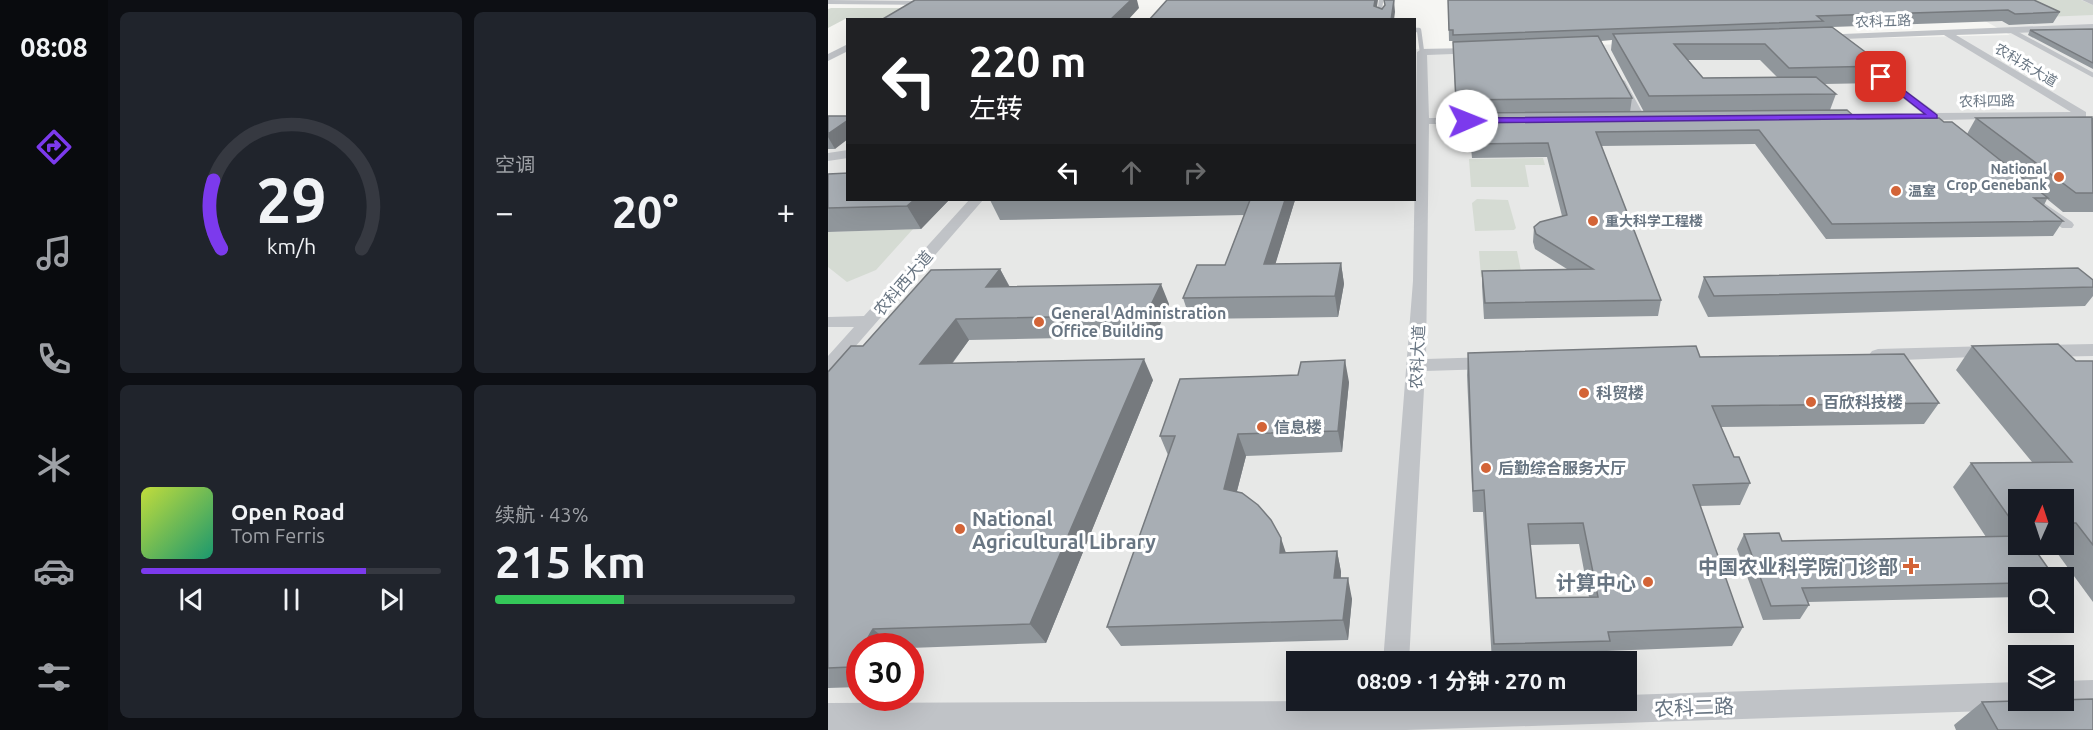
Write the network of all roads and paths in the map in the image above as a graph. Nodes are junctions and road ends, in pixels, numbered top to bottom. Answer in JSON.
{"nodes":[{"id":1,"x":1381,"y":0,"type":"edge"},
{"id":2,"x":2086,"y":0,"type":"edge"},
{"id":3,"x":828,"y":2,"type":"edge"},
{"id":4,"x":924,"y":3,"type":"junction"},
{"id":5,"x":946,"y":3,"type":"edge"},
{"id":6,"x":2093,"y":3,"type":"edge"},
{"id":7,"x":904,"y":14,"type":"edge"},
{"id":8,"x":1379,"y":18,"type":"edge"},
{"id":9,"x":2093,"y":27,"type":"edge"},
{"id":10,"x":1416,"y":30,"type":"edge"},
{"id":11,"x":2010,"y":30,"type":"junction"},
{"id":12,"x":1944,"y":32,"type":"junction"},
{"id":13,"x":1829,"y":36,"type":"junction"},
{"id":14,"x":1805,"y":37,"type":"edge"},
{"id":15,"x":846,"y":47,"type":"edge"},
{"id":16,"x":1494,"y":49,"type":"edge"},
{"id":17,"x":1422,"y":52,"type":"junction"},
{"id":18,"x":828,"y":58,"type":"edge"},
{"id":19,"x":1612,"y":66,"type":"edge"},
{"id":20,"x":2093,"y":75,"type":"edge"},
{"id":21,"x":2082,"y":115,"type":"junction"},
{"id":22,"x":1934,"y":117,"type":"junction"},
{"id":23,"x":1816,"y":118,"type":"edge"},
{"id":24,"x":1640,"y":119,"type":"edge"},
{"id":25,"x":1503,"y":120,"type":"edge"},
{"id":26,"x":1423,"y":121,"type":"junction"},
{"id":27,"x":2093,"y":121,"type":"edge"},
{"id":28,"x":1952,"y":131,"type":"edge"},
{"id":29,"x":1419,"y":142,"type":"edge"},
{"id":30,"x":846,"y":154,"type":"edge"},
{"id":31,"x":828,"y":157,"type":"edge"},
{"id":32,"x":2032,"y":196,"type":"edge"},
{"id":33,"x":975,"y":201,"type":"edge"},
{"id":34,"x":2067,"y":225,"type":"dead end"},
{"id":35,"x":870,"y":321,"type":"junction"},
{"id":36,"x":828,"y":322,"type":"edge"},
{"id":37,"x":836,"y":350,"type":"edge"},
{"id":38,"x":2093,"y":350,"type":"edge"},
{"id":39,"x":1856,"y":355,"type":"edge"},
{"id":40,"x":1512,"y":363,"type":"edge"},
{"id":41,"x":1417,"y":364,"type":"junction"},
{"id":42,"x":828,"y":367,"type":"edge"},
{"id":43,"x":1397,"y":651,"type":"edge"},
{"id":44,"x":2093,"y":694,"type":"edge"},
{"id":45,"x":2074,"y":695,"type":"edge"},
{"id":46,"x":2008,"y":696,"type":"edge"},
{"id":47,"x":1392,"y":716,"type":"edge"},
{"id":48,"x":828,"y":717,"type":"edge"}],
"edges":[{"from":1,"to":8,"type":"lane"},
{"from":2,"to":6,"type":"street"},
{"from":3,"to":4,"type":"street"},
{"from":4,"to":5,"type":"street"},
{"from":4,"to":7,"type":"street"},
{"from":9,"to":11,"type":"street","name":"农科五路"},
{"from":10,"to":17,"type":"lane"},
{"from":11,"to":12,"type":"street","name":"农科五路"},
{"from":11,"to":20,"type":"lane"},
{"from":12,"to":13,"type":"street","name":"农科五路"},
{"from":12,"to":21,"type":"street","name":"农科东大道"},
{"from":13,"to":14,"type":"street","name":"农科五路"},
{"from":13,"to":22,"type":"street"},
{"from":15,"to":18,"type":"street"},
{"from":16,"to":17,"type":"street"},
{"from":17,"to":26,"type":"street","name":"农科大道"},
{"from":19,"to":24,"type":"street"},
{"from":21,"to":22,"type":"street","name":"农科四路"},
{"from":21,"to":27,"type":"street","name":"农科东大道"},
{"from":22,"to":23,"type":"street","name":"农科四路"},
{"from":22,"to":28,"type":"street"},
{"from":25,"to":26,"type":"street"},
{"from":26,"to":29,"type":"street","name":"农科大道"},
{"from":29,"to":41,"type":"street","name":"农科大道"},
{"from":30,"to":31,"type":"street"},
{"from":32,"to":34,"type":"street"},
{"from":33,"to":35,"type":"street","name":"农科西大道"},
{"from":35,"to":36,"type":"street"},
{"from":35,"to":37,"type":"street","name":"农科西大道"},
{"from":37,"to":42,"type":"street","name":"农科西大道"},
{"from":38,"to":39,"type":"street"},
{"from":40,"to":41,"type":"street"},
{"from":41,"to":43,"type":"street","name":"农科大道"},
{"from":44,"to":45,"type":"street"},
{"from":46,"to":47,"type":"street","name":"农科二路"},
{"from":47,"to":48,"type":"street","name":"农科二路"}]}
